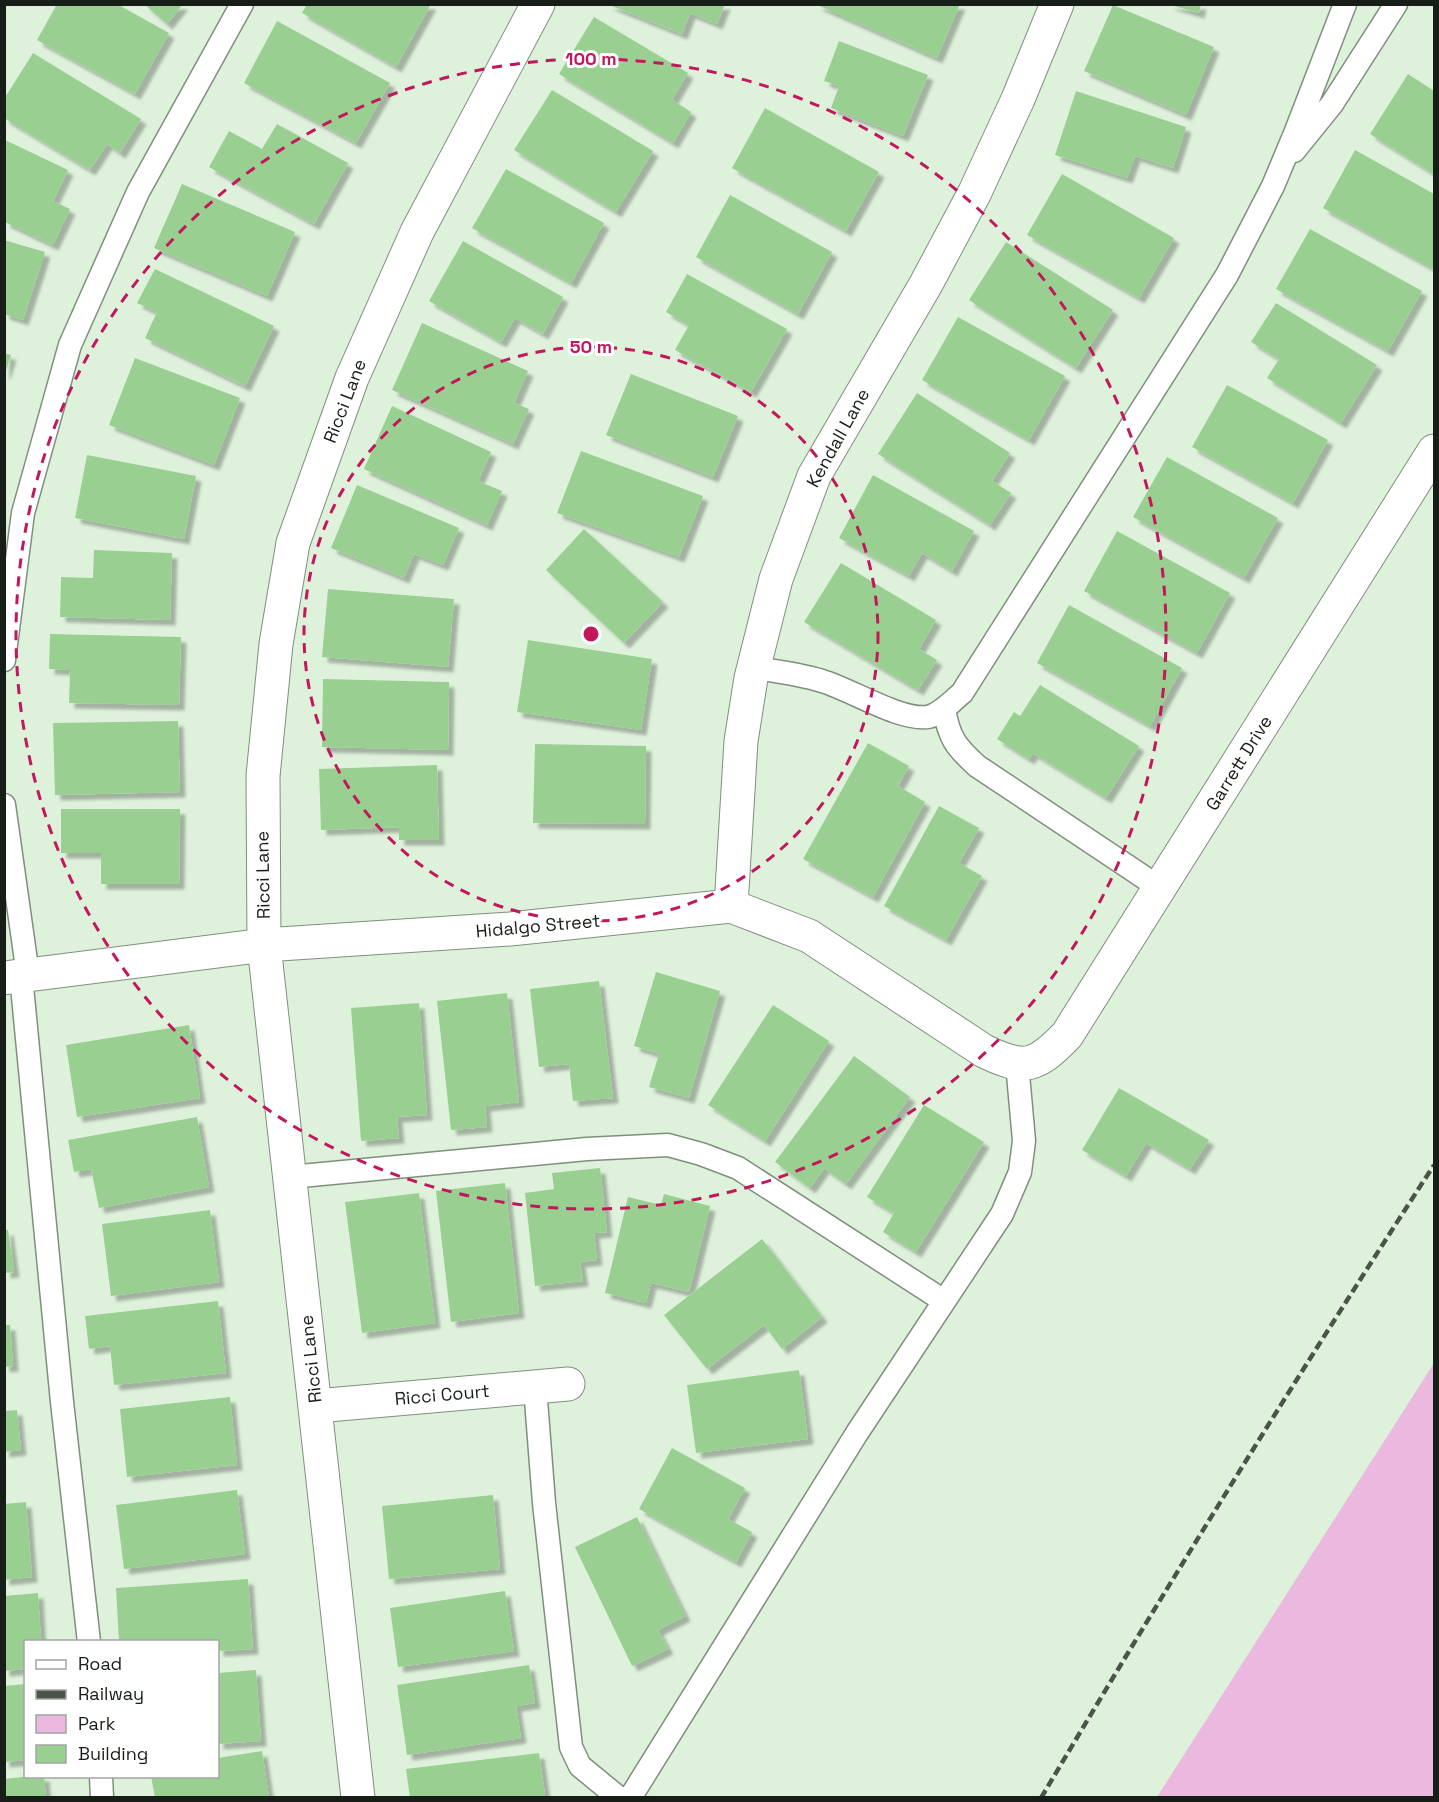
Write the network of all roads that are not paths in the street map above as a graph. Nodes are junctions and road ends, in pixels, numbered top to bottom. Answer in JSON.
{"nodes":[{"id":1,"x":242,"y":4,"type":"edge"},
{"id":2,"x":538,"y":4,"type":"edge"},
{"id":3,"x":1057,"y":4,"type":"edge"},
{"id":4,"x":1345,"y":4,"type":"edge"},
{"id":5,"x":1396,"y":4,"type":"edge"},
{"id":6,"x":1281,"y":165,"type":"junction"},
{"id":7,"x":1434,"y":451,"type":"edge"},
{"id":8,"x":4,"y":660,"type":"edge"},
{"id":9,"x":754,"y":668,"type":"junction"},
{"id":10,"x":944,"y":709,"type":"junction"},
{"id":11,"x":4,"y":805,"type":"edge"},
{"id":12,"x":1160,"y":888,"type":"junction"},
{"id":13,"x":731,"y":906,"type":"junction"},
{"id":14,"x":264,"y":945,"type":"junction"},
{"id":15,"x":18,"y":976,"type":"edge"},
{"id":16,"x":1024,"y":1063,"type":"junction"},
{"id":17,"x":290,"y":1177,"type":"junction"},
{"id":18,"x":944,"y":1301,"type":"junction"},
{"id":19,"x":568,"y":1384,"type":"dead end"},
{"id":20,"x":535,"y":1387,"type":"junction"},
{"id":21,"x":316,"y":1406,"type":"junction"},
{"id":22,"x":89,"y":1640,"type":"edge"},
{"id":23,"x":101,"y":1778,"type":"edge"},
{"id":24,"x":102,"y":1797,"type":"edge"},
{"id":25,"x":358,"y":1797,"type":"edge"},
{"id":26,"x":619,"y":1797,"type":"edge"},
{"id":27,"x":630,"y":1797,"type":"edge"}],
"edges":[{"from":1,"to":8,"type":"lane"},
{"from":2,"to":14,"type":"street","name":"Ricci Lane"},
{"from":3,"to":9,"type":"street","name":"Kendall Lane"},
{"from":4,"to":6,"type":"lane"},
{"from":5,"to":6,"type":"lane"},
{"from":6,"to":10,"type":"lane"},
{"from":7,"to":12,"type":"street","name":"Garrett Drive"},
{"from":9,"to":10,"type":"lane"},
{"from":9,"to":13,"type":"street","name":"Kendall Lane"},
{"from":10,"to":12,"type":"lane"},
{"from":11,"to":15,"type":"lane"},
{"from":12,"to":16,"type":"street","name":"Garrett Drive"},
{"from":13,"to":14,"type":"street","name":"Hidalgo Street"},
{"from":13,"to":16,"type":"street","name":"Hidalgo Street"},
{"from":14,"to":15,"type":"street","name":"Hidalgo Street"},
{"from":14,"to":17,"type":"street","name":"Ricci Lane"},
{"from":15,"to":22,"type":"lane"},
{"from":16,"to":18,"type":"lane"},
{"from":17,"to":18,"type":"lane"},
{"from":17,"to":21,"type":"street","name":"Ricci Lane"},
{"from":18,"to":27,"type":"lane"},
{"from":19,"to":20,"type":"street","name":"Ricci Court"},
{"from":20,"to":21,"type":"street","name":"Ricci Court"},
{"from":20,"to":26,"type":"lane"},
{"from":21,"to":25,"type":"street","name":"Ricci Lane"},
{"from":23,"to":24,"type":"lane"}]}
